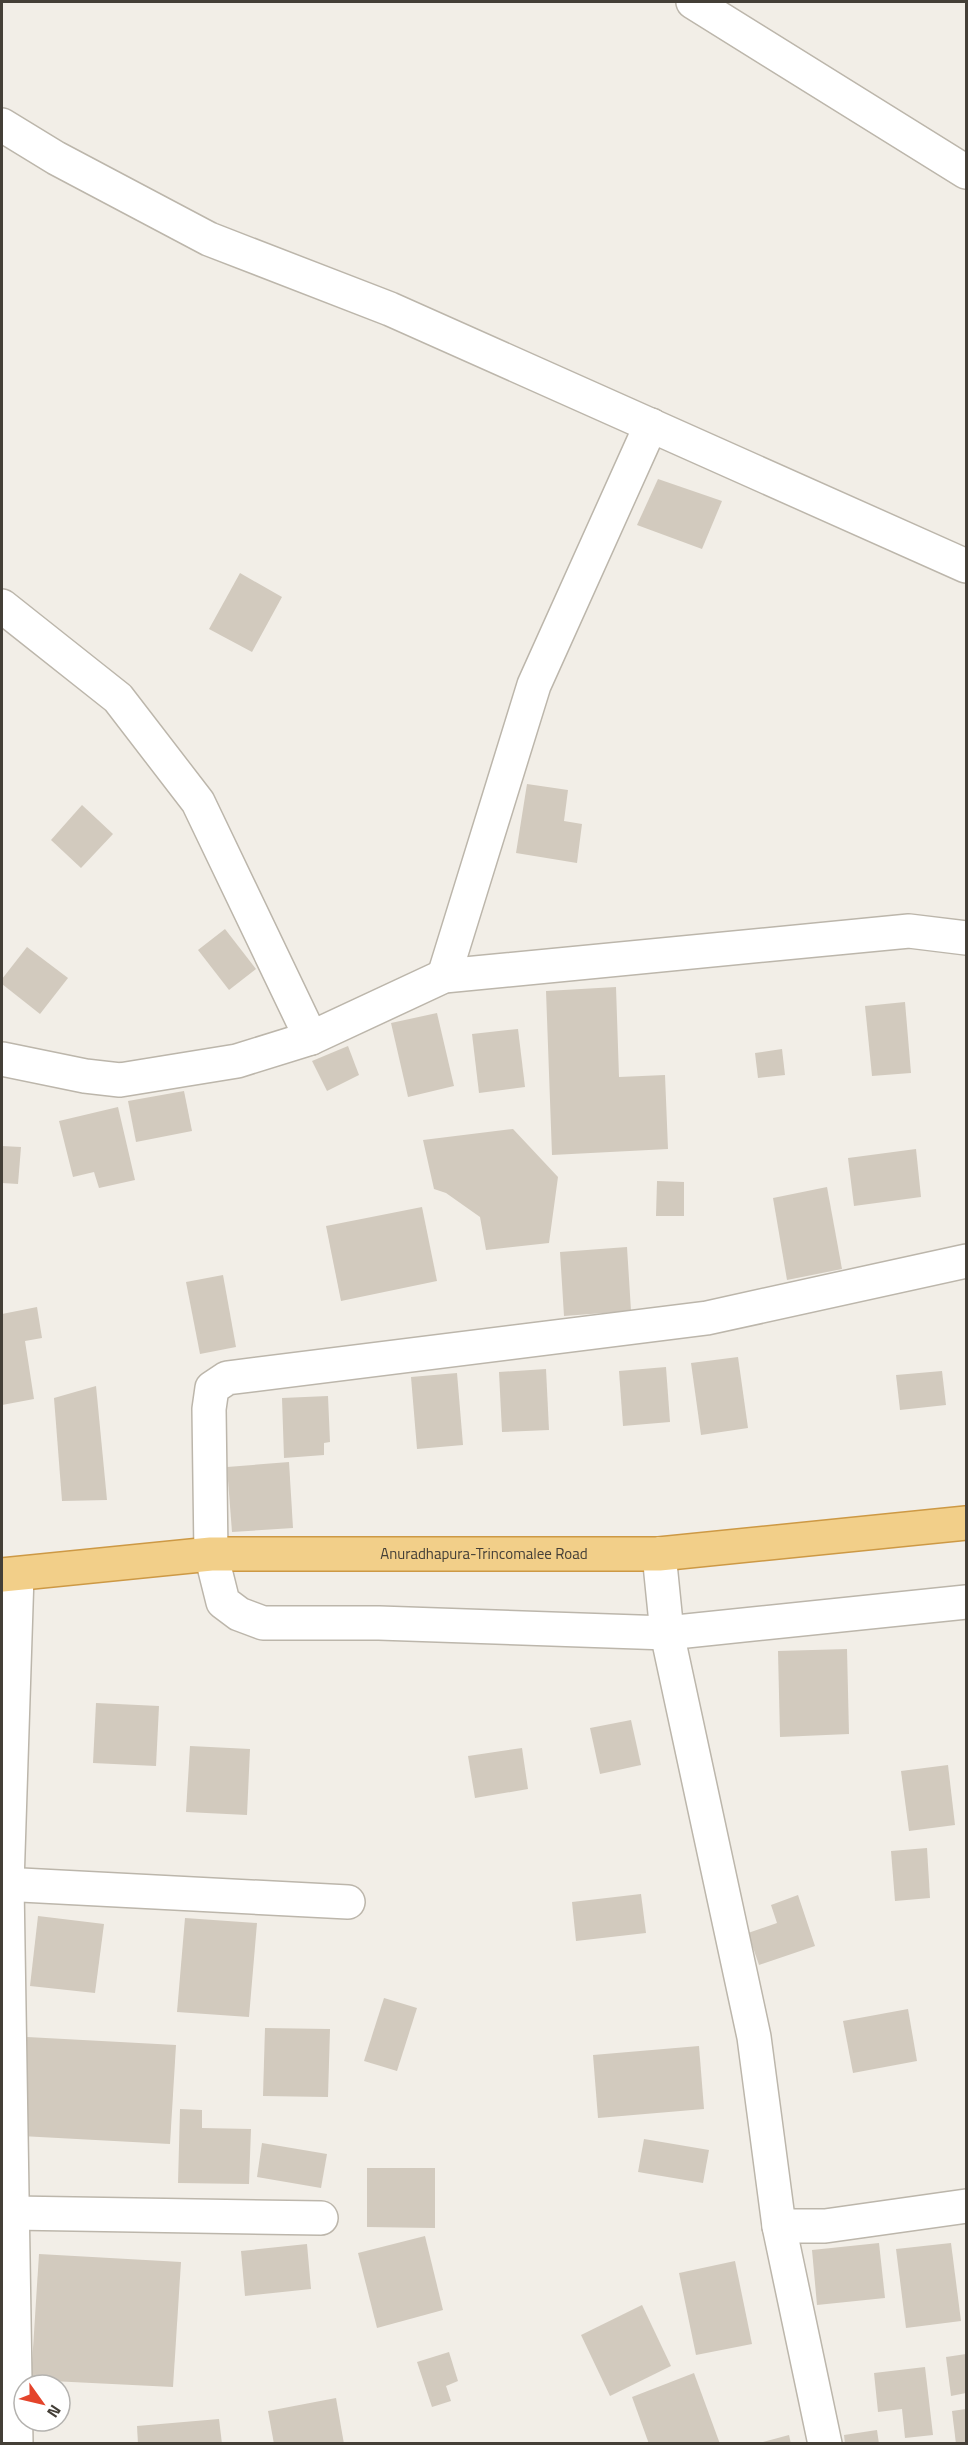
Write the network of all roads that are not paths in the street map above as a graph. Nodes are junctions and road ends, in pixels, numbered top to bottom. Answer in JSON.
{"nodes":[{"id":1,"x":693,"y":2,"type":"edge"},
{"id":2,"x":2,"y":125,"type":"edge"},
{"id":3,"x":966,"y":172,"type":"edge"},
{"id":4,"x":651,"y":425,"type":"junction"},
{"id":5,"x":966,"y":566,"type":"edge"},
{"id":6,"x":2,"y":606,"type":"edge"},
{"id":7,"x":966,"y":938,"type":"edge"},
{"id":8,"x":444,"y":976,"type":"junction"},
{"id":9,"x":311,"y":1038,"type":"junction"},
{"id":10,"x":2,"y":1059,"type":"edge"},
{"id":11,"x":966,"y":1261,"type":"edge"},
{"id":12,"x":966,"y":1523,"type":"edge"},
{"id":13,"x":211,"y":1554,"type":"junction"},
{"id":14,"x":658,"y":1554,"type":"junction"},
{"id":15,"x":9,"y":1575,"type":"edge"},
{"id":16,"x":966,"y":1602,"type":"edge"},
{"id":17,"x":667,"y":1633,"type":"junction"},
{"id":18,"x":4,"y":1884,"type":"edge"},
{"id":19,"x":348,"y":1902,"type":"dead end"},
{"id":20,"x":966,"y":2206,"type":"edge"},
{"id":21,"x":14,"y":2213,"type":"junction"},
{"id":22,"x":321,"y":2218,"type":"dead end"},
{"id":23,"x":778,"y":2226,"type":"junction"},
{"id":24,"x":16,"y":2444,"type":"edge"},
{"id":25,"x":825,"y":2444,"type":"edge"}],
"edges":[{"from":1,"to":3,"type":"street"},
{"from":2,"to":4,"type":"street"},
{"from":4,"to":5,"type":"street"},
{"from":4,"to":8,"type":"street"},
{"from":6,"to":9,"type":"street"},
{"from":7,"to":8,"type":"street"},
{"from":8,"to":9,"type":"street"},
{"from":9,"to":10,"type":"street"},
{"from":11,"to":13,"type":"street"},
{"from":12,"to":14,"type":"highway","name":"Anuradhapura-Trincomalee Road"},
{"from":13,"to":14,"type":"highway","name":"Anuradhapura-Trincomalee Road"},
{"from":13,"to":15,"type":"highway","name":"Anuradhapura-Trincomalee Road"},
{"from":13,"to":17,"type":"street"},
{"from":14,"to":17,"type":"street"},
{"from":15,"to":18,"type":"street"},
{"from":16,"to":17,"type":"street"},
{"from":17,"to":23,"type":"street"},
{"from":18,"to":19,"type":"street"},
{"from":18,"to":21,"type":"street"},
{"from":20,"to":23,"type":"street"},
{"from":21,"to":22,"type":"street"},
{"from":21,"to":24,"type":"street"},
{"from":23,"to":25,"type":"street"}]}
